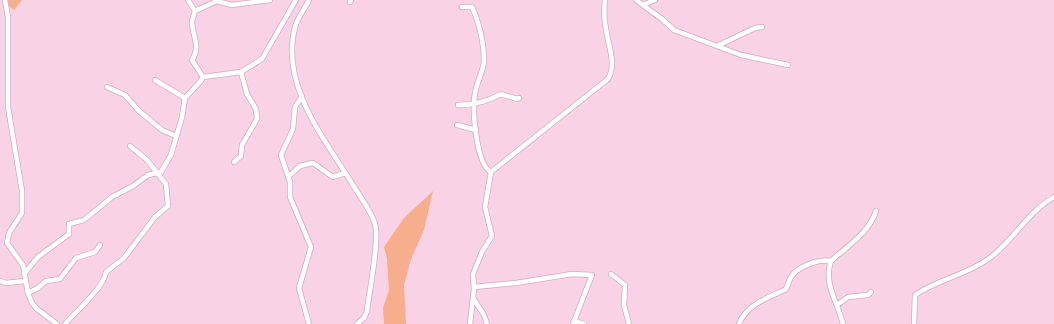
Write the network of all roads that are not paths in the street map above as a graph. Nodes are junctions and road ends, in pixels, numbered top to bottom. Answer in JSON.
{"nodes":[{"id":1,"x":5,"y":0,"type":"edge"},
{"id":2,"x":188,"y":0,"type":"edge"},
{"id":3,"x":270,"y":0,"type":"edge"},
{"id":4,"x":296,"y":0,"type":"edge"},
{"id":5,"x":309,"y":0,"type":"edge"},
{"id":6,"x":605,"y":0,"type":"edge"},
{"id":7,"x":636,"y":0,"type":"edge"},
{"id":8,"x":655,"y":0,"type":"edge"},
{"id":9,"x":643,"y":5,"type":"junction"},
{"id":10,"x":462,"y":7,"type":"dead end"},
{"id":11,"x":194,"y":11,"type":"junction"},
{"id":12,"x":762,"y":27,"type":"dead end"},
{"id":13,"x":717,"y":46,"type":"junction"},
{"id":14,"x":788,"y":65,"type":"dead end"},
{"id":15,"x":241,"y":72,"type":"junction"},
{"id":16,"x":202,"y":77,"type":"junction"},
{"id":17,"x":155,"y":80,"type":"dead end"},
{"id":18,"x":106,"y":87,"type":"dead end"},
{"id":19,"x":302,"y":96,"type":"junction"},
{"id":20,"x":185,"y":98,"type":"junction"},
{"id":21,"x":519,"y":98,"type":"dead end"},
{"id":22,"x":474,"y":104,"type":"junction"},
{"id":23,"x":458,"y":105,"type":"dead end"},
{"id":24,"x":458,"y":125,"type":"dead end"},
{"id":25,"x":476,"y":130,"type":"junction"},
{"id":26,"x":176,"y":136,"type":"junction"},
{"id":27,"x":130,"y":146,"type":"dead end"},
{"id":28,"x":234,"y":162,"type":"dead end"},
{"id":29,"x":491,"y":172,"type":"junction"},
{"id":30,"x":158,"y":173,"type":"junction"},
{"id":31,"x":346,"y":173,"type":"junction"},
{"id":32,"x":288,"y":177,"type":"junction"},
{"id":33,"x":1054,"y":197,"type":"edge"},
{"id":34,"x":876,"y":211,"type":"dead end"},
{"id":35,"x":100,"y":246,"type":"dead end"},
{"id":36,"x":831,"y":261,"type":"junction"},
{"id":37,"x":24,"y":274,"type":"junction"},
{"id":38,"x":611,"y":274,"type":"dead end"},
{"id":39,"x":0,"y":281,"type":"edge"},
{"id":40,"x":25,"y":281,"type":"junction"},
{"id":41,"x":474,"y":287,"type":"junction"},
{"id":42,"x":871,"y":292,"type":"dead end"},
{"id":43,"x":28,"y":293,"type":"junction"},
{"id":44,"x":473,"y":298,"type":"junction"},
{"id":45,"x":837,"y":305,"type":"junction"},
{"id":46,"x":574,"y":322,"type":"edge"},
{"id":47,"x":57,"y":324,"type":"edge"},
{"id":48,"x":65,"y":324,"type":"edge"},
{"id":49,"x":309,"y":324,"type":"edge"},
{"id":50,"x":357,"y":324,"type":"edge"},
{"id":51,"x":470,"y":324,"type":"edge"},
{"id":52,"x":486,"y":324,"type":"edge"},
{"id":53,"x":584,"y":324,"type":"edge"},
{"id":54,"x":629,"y":324,"type":"edge"},
{"id":55,"x":739,"y":324,"type":"edge"},
{"id":56,"x":843,"y":324,"type":"edge"},
{"id":57,"x":914,"y":324,"type":"edge"}],
"edges":[{"from":1,"to":37,"type":"street"},
{"from":2,"to":11,"type":"street"},
{"from":3,"to":11,"type":"street"},
{"from":4,"to":15,"type":"street"},
{"from":5,"to":19,"type":"street"},
{"from":6,"to":29,"type":"street"},
{"from":7,"to":9,"type":"street"},
{"from":8,"to":9,"type":"street"},
{"from":9,"to":13,"type":"street"},
{"from":10,"to":22,"type":"street"},
{"from":11,"to":16,"type":"street"},
{"from":12,"to":13,"type":"street"},
{"from":13,"to":14,"type":"street"},
{"from":15,"to":16,"type":"street"},
{"from":15,"to":28,"type":"street"},
{"from":16,"to":20,"type":"street"},
{"from":17,"to":20,"type":"street"},
{"from":18,"to":26,"type":"street"},
{"from":19,"to":31,"type":"street"},
{"from":19,"to":32,"type":"street"},
{"from":20,"to":26,"type":"street"},
{"from":21,"to":22,"type":"street"},
{"from":22,"to":23,"type":"street"},
{"from":22,"to":25,"type":"street"},
{"from":24,"to":25,"type":"street"},
{"from":25,"to":29,"type":"street"},
{"from":26,"to":30,"type":"street"},
{"from":27,"to":30,"type":"street"},
{"from":29,"to":41,"type":"street"},
{"from":30,"to":37,"type":"street"},
{"from":30,"to":48,"type":"street"},
{"from":31,"to":32,"type":"street"},
{"from":31,"to":50,"type":"street"},
{"from":32,"to":49,"type":"street"},
{"from":33,"to":57,"type":"street"},
{"from":34,"to":36,"type":"street"},
{"from":35,"to":43,"type":"street"},
{"from":36,"to":45,"type":"street"},
{"from":36,"to":55,"type":"street"},
{"from":37,"to":40,"type":"street"},
{"from":38,"to":54,"type":"street"},
{"from":39,"to":40,"type":"street"},
{"from":40,"to":43,"type":"street"},
{"from":41,"to":44,"type":"street"},
{"from":41,"to":46,"type":"street"},
{"from":42,"to":45,"type":"street"},
{"from":43,"to":47,"type":"street"},
{"from":44,"to":51,"type":"street"},
{"from":44,"to":52,"type":"street"},
{"from":45,"to":56,"type":"street"},
{"from":46,"to":53,"type":"street"}]}
